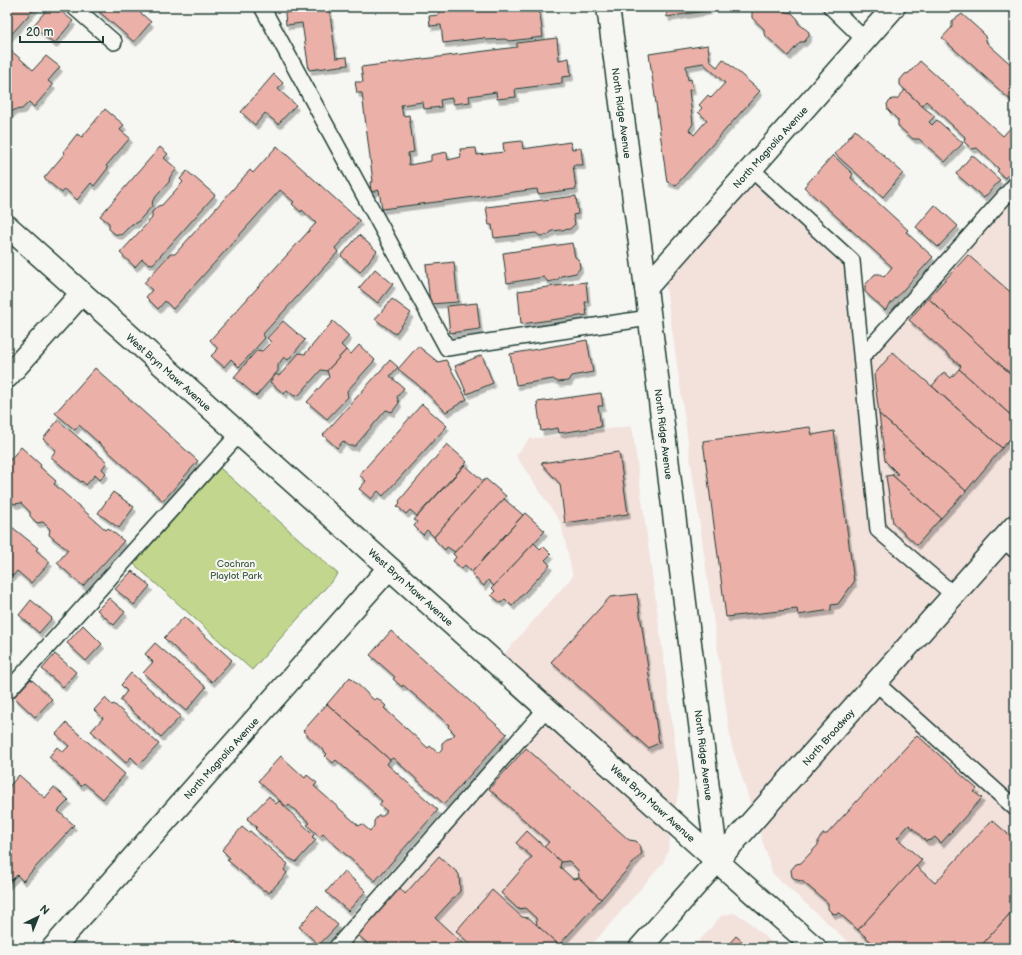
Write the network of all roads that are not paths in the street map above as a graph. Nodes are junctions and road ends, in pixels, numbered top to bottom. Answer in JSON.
{"nodes":[{"id":1,"x":74,"y":7,"type":"edge"},
{"id":2,"x":262,"y":7,"type":"edge"},
{"id":3,"x":608,"y":7,"type":"edge"},
{"id":4,"x":831,"y":7,"type":"edge"},
{"id":5,"x":894,"y":7,"type":"edge"},
{"id":6,"x":865,"y":40,"type":"junction"},
{"id":7,"x":114,"y":42,"type":"dead end"},
{"id":8,"x":751,"y":169,"type":"junction"},
{"id":9,"x":1015,"y":185,"type":"edge"},
{"id":10,"x":7,"y":226,"type":"edge"},
{"id":11,"x":646,"y":288,"type":"junction"},
{"id":12,"x":82,"y":293,"type":"junction"},
{"id":13,"x":649,"y":318,"type":"junction"},
{"id":14,"x":862,"y":357,"type":"junction"},
{"id":15,"x":7,"y":377,"type":"edge"},
{"id":16,"x":239,"y":434,"type":"junction"},
{"id":17,"x":1011,"y":539,"type":"edge"},
{"id":18,"x":390,"y":568,"type":"junction"},
{"id":19,"x":954,"y":595,"type":"junction"},
{"id":20,"x":876,"y":683,"type":"junction"},
{"id":21,"x":7,"y":692,"type":"edge"},
{"id":22,"x":546,"y":708,"type":"junction"},
{"id":23,"x":1015,"y":808,"type":"edge"},
{"id":24,"x":717,"y":861,"type":"junction"},
{"id":25,"x":53,"y":948,"type":"edge"},
{"id":26,"x":336,"y":948,"type":"edge"},
{"id":27,"x":640,"y":948,"type":"edge"},
{"id":28,"x":815,"y":948,"type":"edge"}],
"edges":[{"from":1,"to":7,"type":"lane"},
{"from":2,"to":13,"type":"lane"},
{"from":3,"to":11,"type":"street","name":"North Ridge Avenue"},
{"from":4,"to":6,"type":"lane"},
{"from":5,"to":6,"type":"street","name":"North Magnolia Avenue"},
{"from":6,"to":8,"type":"street","name":"North Magnolia Avenue"},
{"from":8,"to":11,"type":"street","name":"North Magnolia Avenue"},
{"from":8,"to":14,"type":"lane"},
{"from":9,"to":14,"type":"lane"},
{"from":10,"to":12,"type":"street","name":"West Bryn Mawr Avenue"},
{"from":11,"to":13,"type":"street","name":"North Ridge Avenue"},
{"from":12,"to":15,"type":"street"},
{"from":12,"to":16,"type":"street","name":"West Bryn Mawr Avenue"},
{"from":13,"to":24,"type":"street","name":"North Ridge Avenue"},
{"from":14,"to":19,"type":"lane"},
{"from":16,"to":18,"type":"street","name":"West Bryn Mawr Avenue"},
{"from":16,"to":21,"type":"lane"},
{"from":17,"to":19,"type":"street","name":"North Broadway"},
{"from":18,"to":22,"type":"street","name":"West Bryn Mawr Avenue"},
{"from":18,"to":25,"type":"street","name":"North Magnolia Avenue"},
{"from":19,"to":20,"type":"street","name":"North Broadway"},
{"from":20,"to":23,"type":"lane"},
{"from":20,"to":24,"type":"street","name":"North Broadway"},
{"from":22,"to":24,"type":"street","name":"West Bryn Mawr Avenue"},
{"from":22,"to":26,"type":"lane"},
{"from":24,"to":27,"type":"street","name":"North Broadway"},
{"from":24,"to":28,"type":"street","name":"West Bryn Mawr Avenue"}]}
